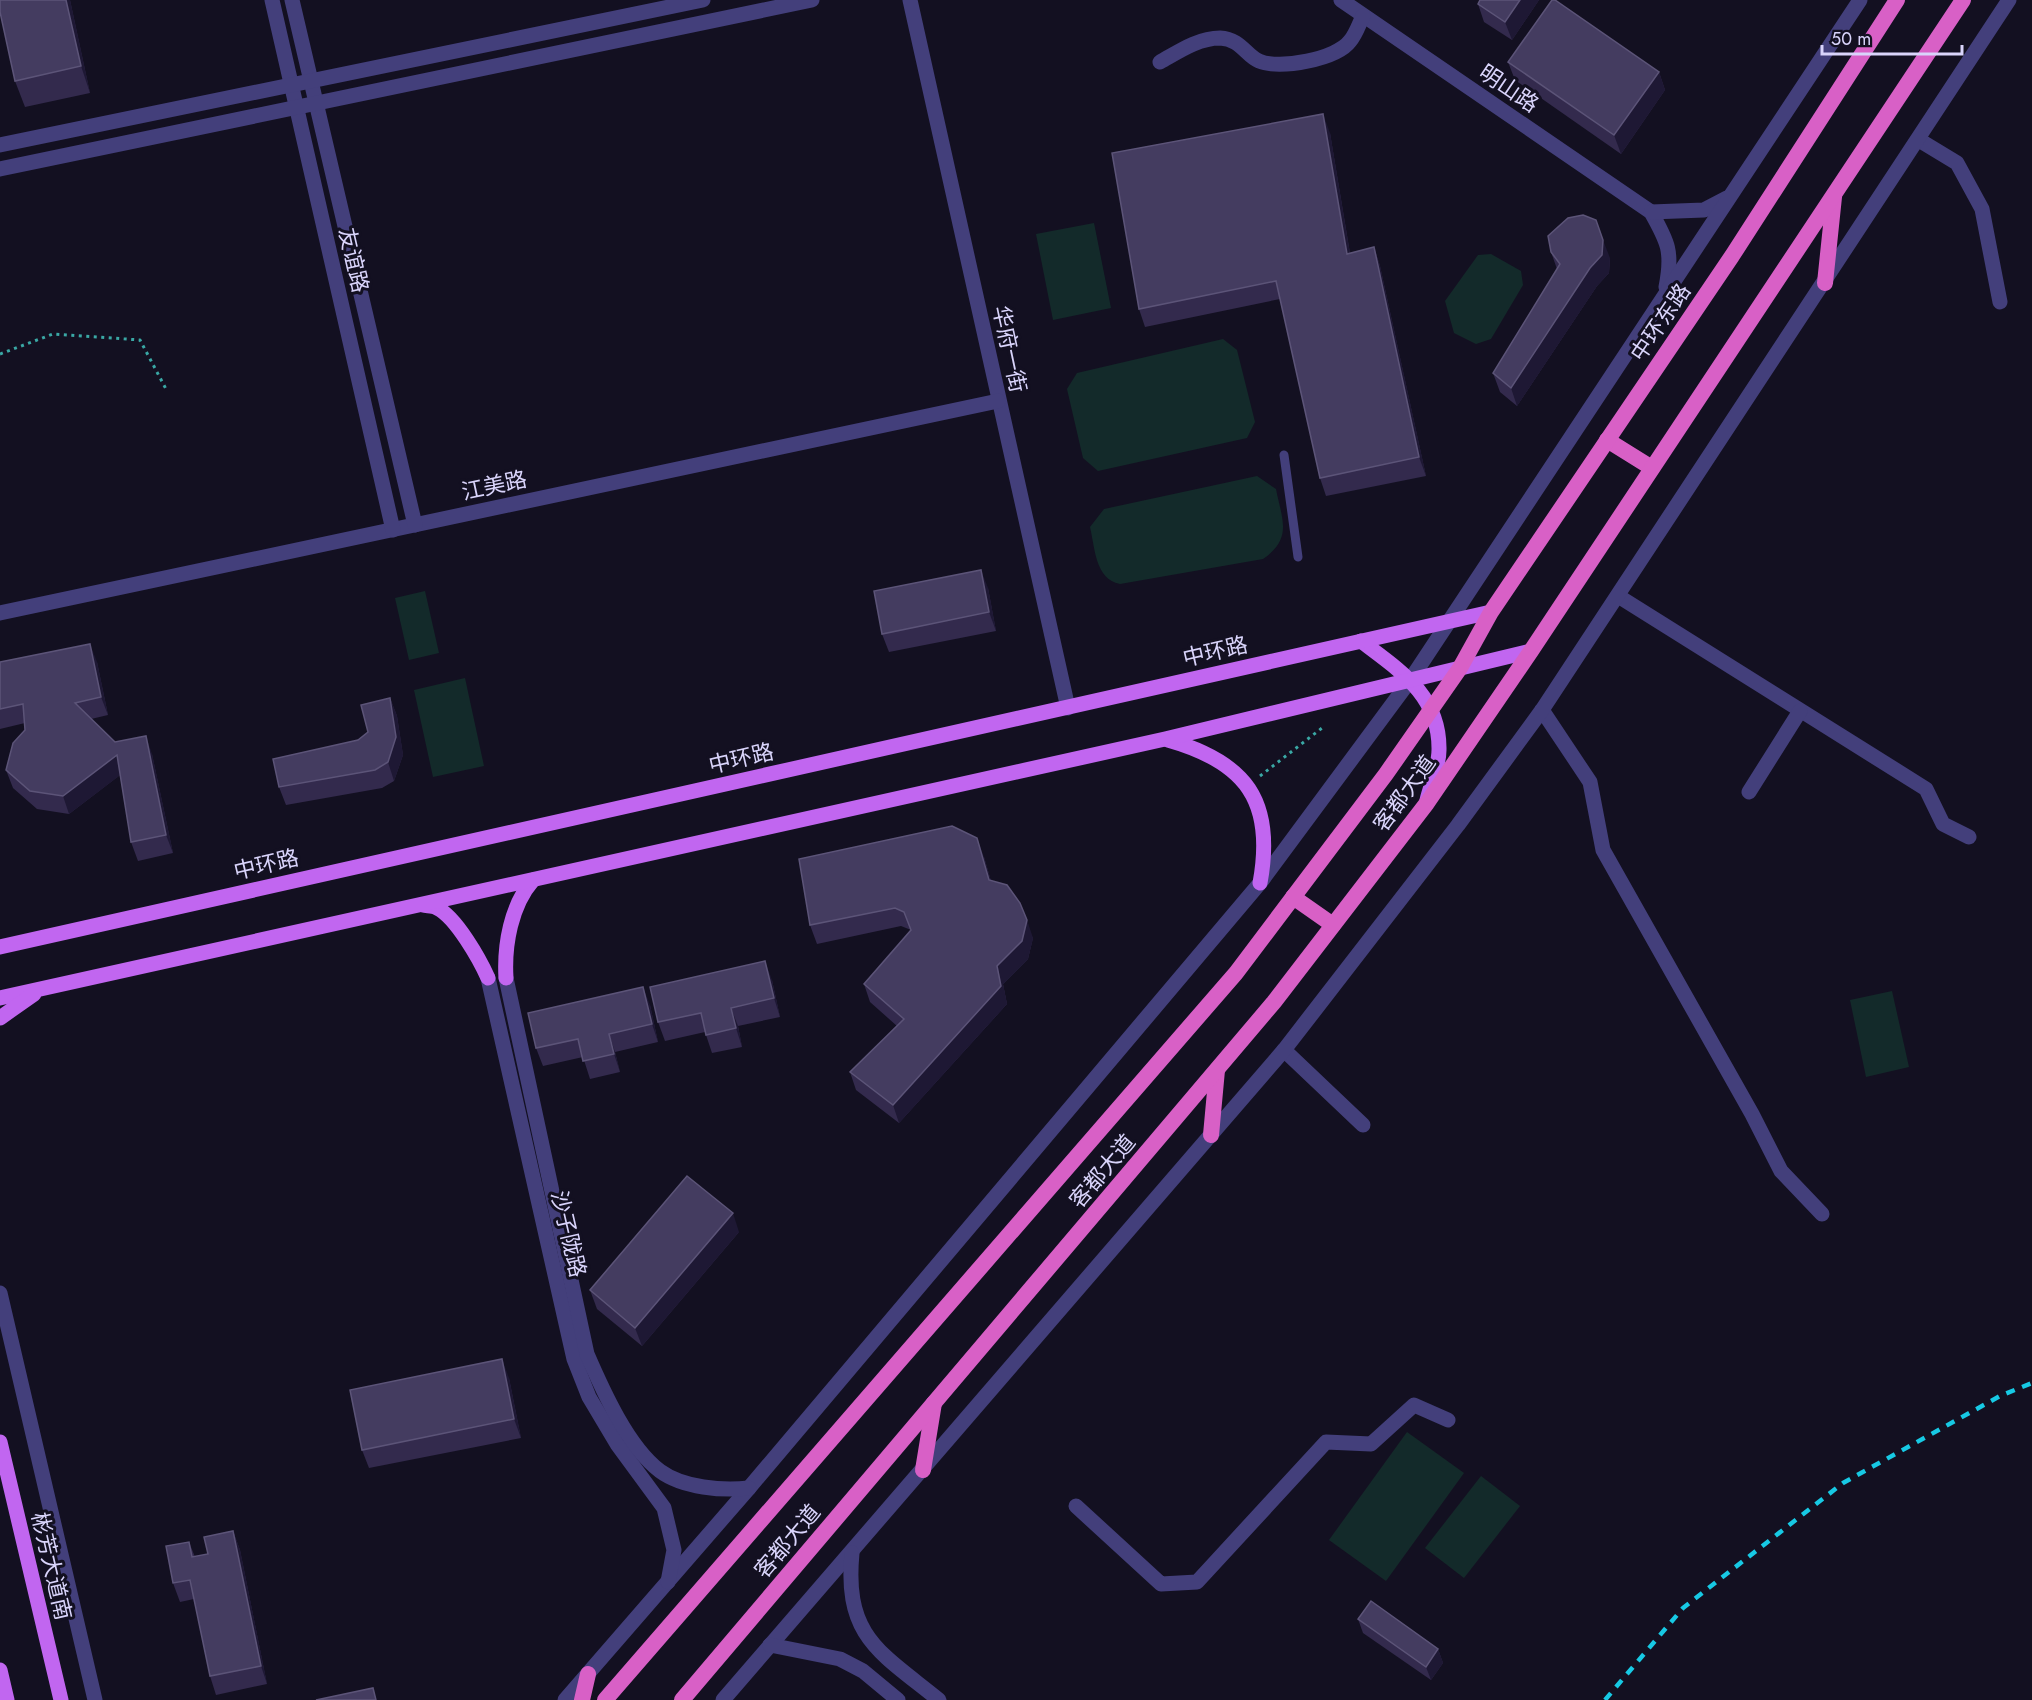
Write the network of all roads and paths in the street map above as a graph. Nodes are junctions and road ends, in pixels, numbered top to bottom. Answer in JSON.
{"nodes":[{"id":1,"x":272,"y":0,"type":"edge"},
{"id":2,"x":292,"y":0,"type":"edge"},
{"id":3,"x":703,"y":0,"type":"edge"},
{"id":4,"x":812,"y":0,"type":"edge"},
{"id":5,"x":910,"y":0,"type":"edge"},
{"id":6,"x":1341,"y":0,"type":"edge"},
{"id":7,"x":1860,"y":0,"type":"edge"},
{"id":8,"x":1897,"y":0,"type":"edge"},
{"id":9,"x":1963,"y":0,"type":"edge"},
{"id":10,"x":2009,"y":0,"type":"edge"},
{"id":11,"x":1363,"y":16,"type":"junction"},
{"id":12,"x":1160,"y":62,"type":"dead end"},
{"id":13,"x":312,"y":83,"type":"junction"},
{"id":14,"x":291,"y":87,"type":"junction"},
{"id":15,"x":317,"y":105,"type":"junction"},
{"id":16,"x":297,"y":109,"type":"junction"},
{"id":17,"x":1919,"y":140,"type":"junction"},
{"id":18,"x":0,"y":146,"type":"edge"},
{"id":19,"x":0,"y":169,"type":"edge"},
{"id":20,"x":1834,"y":194,"type":"junction"},
{"id":21,"x":1728,"y":198,"type":"junction"},
{"id":22,"x":1652,"y":212,"type":"junction"},
{"id":23,"x":1825,"y":283,"type":"junction"},
{"id":24,"x":1664,"y":296,"type":"junction"},
{"id":25,"x":2000,"y":302,"type":"dead end"},
{"id":26,"x":0,"y":354,"type":"edge"},
{"id":27,"x":166,"y":389,"type":"dead end"},
{"id":28,"x":998,"y":401,"type":"junction"},
{"id":29,"x":1607,"y":440,"type":"junction"},
{"id":30,"x":1284,"y":455,"type":"dead end"},
{"id":31,"x":1652,"y":468,"type":"junction"},
{"id":32,"x":415,"y":525,"type":"junction"},
{"id":33,"x":393,"y":530,"type":"junction"},
{"id":34,"x":1298,"y":557,"type":"dead end"},
{"id":35,"x":1617,"y":596,"type":"junction"},
{"id":36,"x":1491,"y":612,"type":"junction"},
{"id":37,"x":0,"y":613,"type":"edge"},
{"id":38,"x":1448,"y":621,"type":"junction"},
{"id":39,"x":1361,"y":641,"type":"junction"},
{"id":40,"x":1531,"y":651,"type":"junction"},
{"id":41,"x":1460,"y":668,"type":"junction"},
{"id":42,"x":1411,"y":679,"type":"junction"},
{"id":43,"x":1068,"y":708,"type":"junction"},
{"id":44,"x":1432,"y":709,"type":"junction"},
{"id":45,"x":1542,"y":710,"type":"junction"},
{"id":46,"x":1800,"y":711,"type":"junction"},
{"id":47,"x":1322,"y":728,"type":"dead end"},
{"id":48,"x":1165,"y":740,"type":"junction"},
{"id":49,"x":1254,"y":781,"type":"dead end"},
{"id":50,"x":1749,"y":792,"type":"dead end"},
{"id":51,"x":1427,"y":803,"type":"junction"},
{"id":52,"x":1969,"y":837,"type":"dead end"},
{"id":53,"x":533,"y":880,"type":"junction"},
{"id":54,"x":1260,"y":883,"type":"junction"},
{"id":55,"x":1293,"y":897,"type":"junction"},
{"id":56,"x":420,"y":905,"type":"junction"},
{"id":57,"x":1334,"y":925,"type":"junction"},
{"id":58,"x":0,"y":936,"type":"edge"},
{"id":59,"x":20,"y":943,"type":"junction"},
{"id":60,"x":0,"y":947,"type":"edge"},
{"id":61,"x":488,"y":978,"type":"joint"},
{"id":62,"x":506,"y":978,"type":"joint"},
{"id":63,"x":38,"y":990,"type":"junction"},
{"id":64,"x":0,"y":998,"type":"edge"},
{"id":65,"x":0,"y":1018,"type":"edge"},
{"id":66,"x":1284,"y":1050,"type":"junction"},
{"id":67,"x":1217,"y":1070,"type":"junction"},
{"id":68,"x":1363,"y":1125,"type":"dead end"},
{"id":69,"x":1211,"y":1135,"type":"junction"},
{"id":70,"x":1822,"y":1215,"type":"dead end"},
{"id":71,"x":0,"y":1293,"type":"edge"},
{"id":72,"x":934,"y":1403,"type":"junction"},
{"id":73,"x":1448,"y":1420,"type":"dead end"},
{"id":74,"x":0,"y":1442,"type":"edge"},
{"id":75,"x":923,"y":1470,"type":"junction"},
{"id":76,"x":749,"y":1488,"type":"junction"},
{"id":77,"x":1076,"y":1506,"type":"dead end"},
{"id":78,"x":852,"y":1552,"type":"junction"},
{"id":79,"x":668,"y":1582,"type":"junction"},
{"id":80,"x":770,"y":1645,"type":"junction"},
{"id":81,"x":0,"y":1670,"type":"edge"},
{"id":82,"x":588,"y":1674,"type":"junction"},
{"id":83,"x":7,"y":1700,"type":"edge"},
{"id":84,"x":61,"y":1700,"type":"edge"},
{"id":85,"x":95,"y":1700,"type":"edge"},
{"id":86,"x":565,"y":1700,"type":"edge"},
{"id":87,"x":582,"y":1700,"type":"edge"},
{"id":88,"x":605,"y":1700,"type":"edge"},
{"id":89,"x":682,"y":1700,"type":"edge"},
{"id":90,"x":723,"y":1700,"type":"edge"},
{"id":91,"x":898,"y":1700,"type":"edge"},
{"id":92,"x":939,"y":1700,"type":"edge"}],
"edges":[{"from":1,"to":14,"type":"street","name":"友谊路"},
{"from":2,"to":13,"type":"street","name":"友谊路"},
{"from":3,"to":13,"type":"street"},
{"from":4,"to":15,"type":"street"},
{"from":5,"to":28,"type":"street","name":"华府一街"},
{"from":6,"to":11,"type":"street","name":"明山路"},
{"from":7,"to":21,"type":"street"},
{"from":8,"to":29,"type":"highway","name":"中环东路"},
{"from":9,"to":20,"type":"highway"},
{"from":10,"to":17,"type":"street"},
{"from":11,"to":12,"type":"street"},
{"from":11,"to":22,"type":"street","name":"明山路"},
{"from":13,"to":14,"type":"street"},
{"from":13,"to":15,"type":"street","name":"友谊路"},
{"from":14,"to":16,"type":"street","name":"友谊路"},
{"from":14,"to":18,"type":"street"},
{"from":15,"to":16,"type":"street"},
{"from":15,"to":32,"type":"street","name":"友谊路"},
{"from":16,"to":19,"type":"street"},
{"from":16,"to":33,"type":"street","name":"友谊路"},
{"from":17,"to":23,"type":"street"},
{"from":17,"to":25,"type":"street"},
{"from":20,"to":23,"type":"highway"},
{"from":20,"to":31,"type":"highway"},
{"from":21,"to":22,"type":"street"},
{"from":21,"to":24,"type":"street"},
{"from":22,"to":24,"type":"street"},
{"from":23,"to":35,"type":"street"},
{"from":24,"to":38,"type":"street"},
{"from":26,"to":27,"type":"path"},
{"from":28,"to":32,"type":"street","name":"江美路"},
{"from":28,"to":43,"type":"street","name":"华府一街"},
{"from":29,"to":31,"type":"highway"},
{"from":29,"to":36,"type":"highway","name":"中环东路"},
{"from":30,"to":34,"type":"lane"},
{"from":31,"to":40,"type":"highway"},
{"from":32,"to":33,"type":"street","name":"江美路"},
{"from":33,"to":37,"type":"street","name":"江美路"},
{"from":35,"to":45,"type":"street"},
{"from":35,"to":46,"type":"street"},
{"from":36,"to":38,"type":"main road","name":"中环路"},
{"from":36,"to":41,"type":"highway","name":"中环东路"},
{"from":38,"to":39,"type":"main road","name":"中环路"},
{"from":38,"to":42,"type":"street"},
{"from":39,"to":42,"type":"main road"},
{"from":39,"to":43,"type":"main road","name":"中环路"},
{"from":40,"to":41,"type":"main road"},
{"from":40,"to":51,"type":"highway","name":"客都大道"},
{"from":41,"to":42,"type":"main road"},
{"from":41,"to":44,"type":"highway","name":"客都大道"},
{"from":42,"to":44,"type":"main road"},
{"from":42,"to":48,"type":"main road"},
{"from":42,"to":54,"type":"street"},
{"from":43,"to":59,"type":"main road","name":"中环路"},
{"from":44,"to":51,"type":"main road"},
{"from":44,"to":55,"type":"highway","name":"客都大道"},
{"from":45,"to":66,"type":"street"},
{"from":45,"to":70,"type":"street"},
{"from":46,"to":50,"type":"street"},
{"from":46,"to":52,"type":"street"},
{"from":47,"to":49,"type":"path"},
{"from":48,"to":53,"type":"main road"},
{"from":48,"to":54,"type":"main road"},
{"from":51,"to":57,"type":"highway","name":"客都大道"},
{"from":53,"to":56,"type":"main road"},
{"from":53,"to":62,"type":"main road"},
{"from":54,"to":76,"type":"street"},
{"from":55,"to":57,"type":"highway"},
{"from":55,"to":88,"type":"highway","name":"客都大道"},
{"from":56,"to":61,"type":"main road"},
{"from":56,"to":63,"type":"main road"},
{"from":57,"to":67,"type":"highway","name":"客都大道"},
{"from":58,"to":59,"type":"main road"},
{"from":59,"to":60,"type":"main road","name":"中环路"},
{"from":61,"to":79,"type":"street","name":"沙子陇路"},
{"from":62,"to":76,"type":"street","name":"沙子陇路"},
{"from":63,"to":64,"type":"main road"},
{"from":63,"to":65,"type":"main road"},
{"from":66,"to":68,"type":"street"},
{"from":66,"to":69,"type":"street"},
{"from":67,"to":69,"type":"highway"},
{"from":67,"to":72,"type":"highway","name":"客都大道"},
{"from":69,"to":75,"type":"street"},
{"from":71,"to":85,"type":"street"},
{"from":72,"to":75,"type":"highway"},
{"from":72,"to":89,"type":"highway","name":"客都大道"},
{"from":73,"to":77,"type":"street"},
{"from":74,"to":84,"type":"main road","name":"彬芳大道南"},
{"from":75,"to":78,"type":"street"},
{"from":76,"to":79,"type":"street"},
{"from":78,"to":80,"type":"street"},
{"from":78,"to":92,"type":"street"},
{"from":79,"to":82,"type":"street"},
{"from":80,"to":90,"type":"street"},
{"from":80,"to":91,"type":"street"},
{"from":81,"to":83,"type":"main road"},
{"from":82,"to":86,"type":"street"},
{"from":82,"to":87,"type":"highway"}]}
